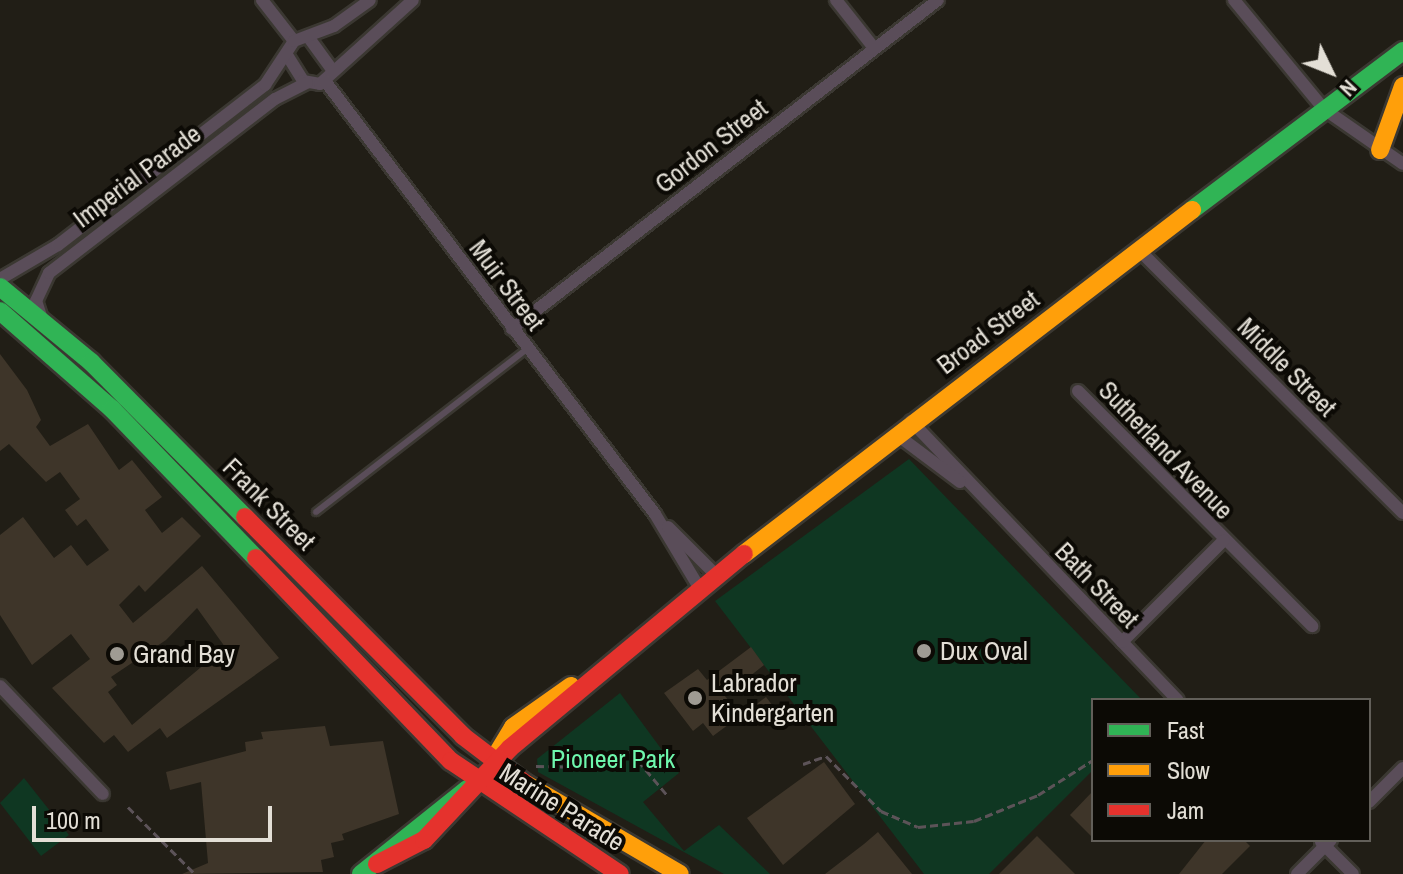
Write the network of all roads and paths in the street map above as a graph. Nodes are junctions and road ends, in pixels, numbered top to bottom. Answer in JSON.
{"nodes":[{"id":1,"x":262,"y":0,"type":"edge"},
{"id":2,"x":370,"y":0,"type":"edge"},
{"id":3,"x":413,"y":0,"type":"edge"},
{"id":4,"x":836,"y":0,"type":"edge"},
{"id":5,"x":938,"y":0,"type":"edge"},
{"id":6,"x":1234,"y":0,"type":"edge"},
{"id":7,"x":309,"y":38,"type":"junction"},
{"id":8,"x":294,"y":41,"type":"junction"},
{"id":9,"x":874,"y":48,"type":"junction"},
{"id":10,"x":1403,"y":51,"type":"edge"},
{"id":11,"x":287,"y":55,"type":"junction"},
{"id":12,"x":329,"y":76,"type":"junction"},
{"id":13,"x":307,"y":83,"type":"junction"},
{"id":14,"x":1403,"y":86,"type":"edge"},
{"id":15,"x":1324,"y":109,"type":"junction"},
{"id":16,"x":1380,"y":150,"type":"junction"},
{"id":17,"x":170,"y":158,"type":"junction"},
{"id":18,"x":1403,"y":164,"type":"edge"},
{"id":19,"x":180,"y":171,"type":"junction"},
{"id":20,"x":1140,"y":251,"type":"junction"},
{"id":21,"x":0,"y":279,"type":"edge"},
{"id":22,"x":0,"y":287,"type":"edge"},
{"id":23,"x":0,"y":311,"type":"edge"},
{"id":24,"x":0,"y":321,"type":"edge"},
{"id":25,"x":21,"y":326,"type":"junction"},
{"id":26,"x":51,"y":328,"type":"junction"},
{"id":27,"x":512,"y":329,"type":"junction"},
{"id":28,"x":527,"y":349,"type":"junction"},
{"id":29,"x":1078,"y":391,"type":"dead end"},
{"id":30,"x":911,"y":421,"type":"junction"},
{"id":31,"x":896,"y":434,"type":"junction"},
{"id":32,"x":985,"y":501,"type":"junction"},
{"id":33,"x":316,"y":512,"type":"dead end"},
{"id":34,"x":1403,"y":513,"type":"edge"},
{"id":35,"x":655,"y":514,"type":"junction"},
{"id":36,"x":1224,"y":540,"type":"junction"},
{"id":37,"x":717,"y":576,"type":"junction"},
{"id":38,"x":700,"y":589,"type":"junction"},
{"id":39,"x":1312,"y":626,"type":"dead end"},
{"id":40,"x":1122,"y":642,"type":"junction"},
{"id":41,"x":0,"y":686,"type":"edge"},
{"id":42,"x":1176,"y":698,"type":"edge"},
{"id":43,"x":1091,"y":761,"type":"edge"},
{"id":44,"x":495,"y":763,"type":"junction"},
{"id":45,"x":803,"y":764,"type":"dead end"},
{"id":46,"x":527,"y":765,"type":"dead end"},
{"id":47,"x":1403,"y":768,"type":"edge"},
{"id":48,"x":477,"y":784,"type":"junction"},
{"id":49,"x":103,"y":794,"type":"dead end"},
{"id":50,"x":667,"y":795,"type":"dead end"},
{"id":51,"x":1371,"y":800,"type":"edge"},
{"id":52,"x":128,"y":807,"type":"dead end"},
{"id":53,"x":1325,"y":842,"type":"edge"},
{"id":54,"x":369,"y":869,"type":"edge"},
{"id":55,"x":195,"y":874,"type":"edge"},
{"id":56,"x":620,"y":874,"type":"edge"},
{"id":57,"x":680,"y":874,"type":"edge"},
{"id":58,"x":1297,"y":874,"type":"edge"},
{"id":59,"x":1353,"y":874,"type":"edge"}],
"edges":[{"from":1,"to":8,"type":"street"},
{"from":2,"to":7,"type":"street"},
{"from":3,"to":12,"type":"street"},
{"from":4,"to":9,"type":"street"},
{"from":5,"to":9,"type":"street","name":"Gordon Street"},
{"from":6,"to":15,"type":"street"},
{"from":7,"to":8,"type":"street"},
{"from":7,"to":12,"type":"street","name":"Muir Street"},
{"from":8,"to":11,"type":"street","name":"Imperial Parade"},
{"from":9,"to":27,"type":"street","name":"Gordon Street"},
{"from":10,"to":15,"type":"main road","name":"Broad Street"},
{"from":11,"to":13,"type":"street"},
{"from":11,"to":17,"type":"street","name":"Imperial Parade"},
{"from":12,"to":13,"type":"street"},
{"from":12,"to":27,"type":"street","name":"Muir Street"},
{"from":13,"to":19,"type":"street","name":"Imperial Parade"},
{"from":14,"to":16,"type":"main road"},
{"from":15,"to":16,"type":"street"},
{"from":15,"to":20,"type":"main road","name":"Broad Street"},
{"from":16,"to":18,"type":"street"},
{"from":17,"to":19,"type":"street"},
{"from":17,"to":21,"type":"street","name":"Imperial Parade"},
{"from":19,"to":26,"type":"street","name":"Imperial Parade"},
{"from":20,"to":30,"type":"main road","name":"Broad Street"},
{"from":20,"to":34,"type":"street","name":"Middle Street"},
{"from":22,"to":26,"type":"main road","name":"Frank Street"},
{"from":23,"to":25,"type":"main road","name":"Frank Street"},
{"from":24,"to":25,"type":"street"},
{"from":25,"to":48,"type":"main road","name":"Frank Street"},
{"from":26,"to":44,"type":"main road","name":"Frank Street"},
{"from":27,"to":28,"type":"street","name":"Muir Street"},
{"from":28,"to":33,"type":"lane"},
{"from":28,"to":35,"type":"street","name":"Muir Street"},
{"from":29,"to":36,"type":"street","name":"Sutherland Avenue"},
{"from":30,"to":31,"type":"main road","name":"Broad Street"},
{"from":30,"to":32,"type":"street","name":"Bath Street"},
{"from":31,"to":32,"type":"street","name":"Bath Street"},
{"from":31,"to":37,"type":"main road","name":"Broad Street"},
{"from":32,"to":40,"type":"street","name":"Bath Street"},
{"from":35,"to":37,"type":"street","name":"Muir Street"},
{"from":35,"to":38,"type":"street","name":"Muir Street"},
{"from":36,"to":39,"type":"street","name":"Sutherland Avenue"},
{"from":36,"to":40,"type":"street","name":"Sutherland Avenue"},
{"from":37,"to":38,"type":"main road","name":"Broad Street"},
{"from":38,"to":44,"type":"main road","name":"Broad Street"},
{"from":40,"to":42,"type":"street","name":"Bath Street"},
{"from":41,"to":49,"type":"street"},
{"from":43,"to":45,"type":"path"},
{"from":44,"to":48,"type":"main road","name":"Broad Street"},
{"from":44,"to":57,"type":"main road","name":"Marine Parade"},
{"from":46,"to":50,"type":"path"},
{"from":47,"to":51,"type":"street"},
{"from":48,"to":54,"type":"main road","name":"Marine Parade"},
{"from":48,"to":56,"type":"main road","name":"Marine Parade"},
{"from":52,"to":55,"type":"path"},
{"from":53,"to":58,"type":"street"},
{"from":53,"to":59,"type":"street"}]}
